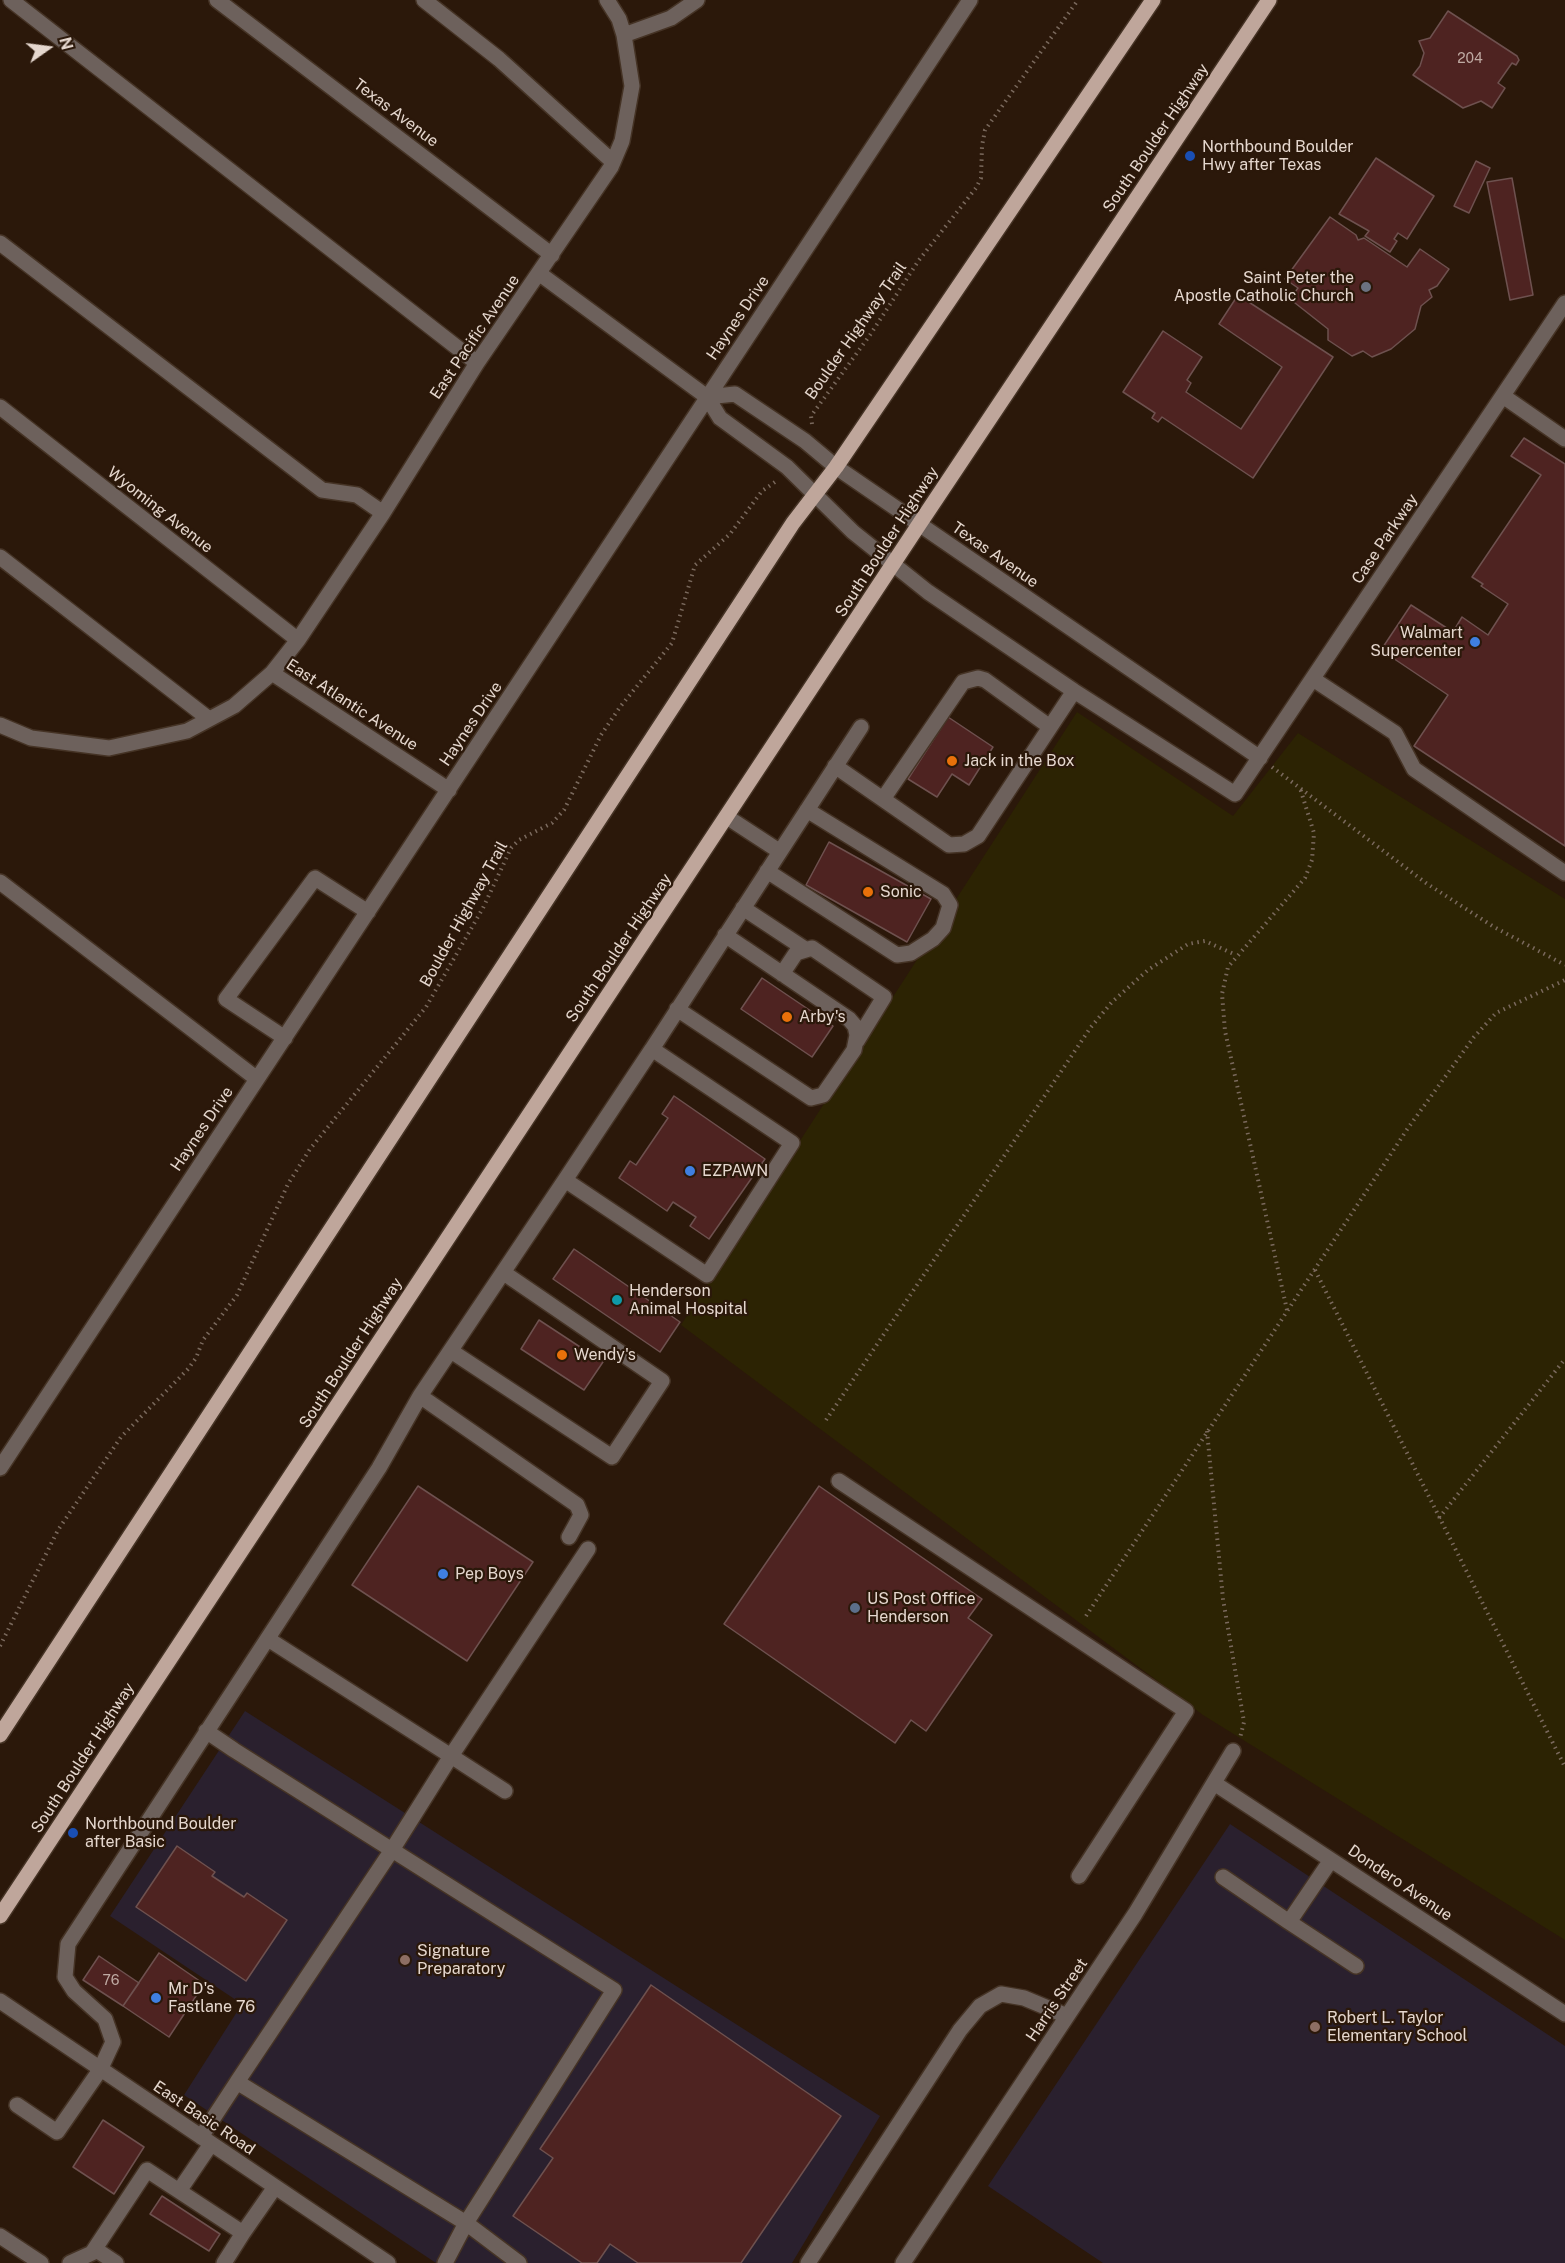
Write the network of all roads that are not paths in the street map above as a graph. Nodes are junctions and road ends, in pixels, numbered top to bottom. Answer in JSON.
{"nodes":[{"id":1,"x":11,"y":0,"type":"edge"},
{"id":2,"x":217,"y":0,"type":"edge"},
{"id":3,"x":424,"y":0,"type":"edge"},
{"id":4,"x":607,"y":0,"type":"edge"},
{"id":5,"x":697,"y":0,"type":"edge"},
{"id":6,"x":970,"y":0,"type":"edge"},
{"id":7,"x":1153,"y":0,"type":"edge"},
{"id":8,"x":1269,"y":0,"type":"edge"},
{"id":9,"x":624,"y":35,"type":"junction"},
{"id":10,"x":613,"y":162,"type":"junction"},
{"id":11,"x":0,"y":243,"type":"edge"},
{"id":12,"x":552,"y":255,"type":"junction"},
{"id":13,"x":540,"y":274,"type":"junction"},
{"id":14,"x":1565,"y":303,"type":"edge"},
{"id":15,"x":477,"y":363,"type":"junction"},
{"id":16,"x":1503,"y":396,"type":"junction"},
{"id":17,"x":708,"y":397,"type":"junction"},
{"id":18,"x":0,"y":407,"type":"edge"},
{"id":19,"x":1565,"y":439,"type":"edge"},
{"id":20,"x":836,"y":467,"type":"junction"},
{"id":21,"x":814,"y":495,"type":"junction"},
{"id":22,"x":383,"y":513,"type":"junction"},
{"id":23,"x":920,"y":523,"type":"junction"},
{"id":24,"x":0,"y":557,"type":"edge"},
{"id":25,"x":895,"y":564,"type":"junction"},
{"id":26,"x":298,"y":640,"type":"junction"},
{"id":27,"x":272,"y":673,"type":"junction"},
{"id":28,"x":1313,"y":679,"type":"junction"},
{"id":29,"x":1074,"y":691,"type":"junction"},
{"id":30,"x":209,"y":719,"type":"junction"},
{"id":31,"x":0,"y":725,"type":"edge"},
{"id":32,"x":861,"y":727,"type":"dead end"},
{"id":33,"x":1050,"y":727,"type":"junction"},
{"id":34,"x":1260,"y":758,"type":"junction"},
{"id":35,"x":835,"y":766,"type":"junction"},
{"id":36,"x":449,"y":790,"type":"junction"},
{"id":37,"x":883,"y":799,"type":"junction"},
{"id":38,"x":807,"y":810,"type":"junction"},
{"id":39,"x":727,"y":817,"type":"junction"},
{"id":40,"x":779,"y":851,"type":"junction"},
{"id":41,"x":767,"y":871,"type":"junction"},
{"id":42,"x":1565,"y":873,"type":"edge"},
{"id":43,"x":0,"y":882,"type":"edge"},
{"id":44,"x":743,"y":908,"type":"junction"},
{"id":45,"x":368,"y":912,"type":"junction"},
{"id":46,"x":725,"y":935,"type":"junction"},
{"id":47,"x":805,"y":949,"type":"junction"},
{"id":48,"x":782,"y":974,"type":"junction"},
{"id":49,"x":677,"y":1009,"type":"junction"},
{"id":50,"x":285,"y":1038,"type":"junction"},
{"id":51,"x":857,"y":1041,"type":"junction"},
{"id":52,"x":652,"y":1049,"type":"junction"},
{"id":53,"x":257,"y":1079,"type":"junction"},
{"id":54,"x":565,"y":1180,"type":"junction"},
{"id":55,"x":504,"y":1273,"type":"junction"},
{"id":56,"x":451,"y":1352,"type":"junction"},
{"id":57,"x":420,"y":1396,"type":"junction"},
{"id":58,"x":0,"y":1468,"type":"edge"},
{"id":59,"x":839,"y":1481,"type":"dead end"},
{"id":60,"x":569,"y":1537,"type":"dead end"},
{"id":61,"x":588,"y":1549,"type":"dead end"},
{"id":62,"x":268,"y":1639,"type":"junction"},
{"id":63,"x":206,"y":1731,"type":"junction"},
{"id":64,"x":0,"y":1735,"type":"edge"},
{"id":65,"x":1233,"y":1752,"type":"road end"},
{"id":66,"x":451,"y":1756,"type":"junction"},
{"id":67,"x":1214,"y":1783,"type":"junction"},
{"id":68,"x":505,"y":1791,"type":"dead end"},
{"id":69,"x":392,"y":1850,"type":"junction"},
{"id":70,"x":1331,"y":1860,"type":"junction"},
{"id":71,"x":1079,"y":1876,"type":"dead end"},
{"id":72,"x":1223,"y":1877,"type":"dead end"},
{"id":73,"x":0,"y":1916,"type":"edge"},
{"id":74,"x":1289,"y":1922,"type":"junction"},
{"id":75,"x":1356,"y":1966,"type":"dead end"},
{"id":76,"x":0,"y":2001,"type":"edge"},
{"id":77,"x":1565,"y":2014,"type":"edge"},
{"id":78,"x":1068,"y":2016,"type":"junction"},
{"id":79,"x":100,"y":2070,"type":"junction"},
{"id":80,"x":237,"y":2082,"type":"junction"},
{"id":81,"x":17,"y":2105,"type":"dead end"},
{"id":82,"x":206,"y":2140,"type":"junction"},
{"id":83,"x":275,"y":2187,"type":"junction"},
{"id":84,"x":179,"y":2191,"type":"junction"},
{"id":85,"x":466,"y":2223,"type":"junction"},
{"id":86,"x":243,"y":2234,"type":"junction"},
{"id":87,"x":0,"y":2236,"type":"edge"},
{"id":88,"x":94,"y":2249,"type":"junction"},
{"id":89,"x":40,"y":2263,"type":"edge"},
{"id":90,"x":70,"y":2263,"type":"edge"},
{"id":91,"x":116,"y":2263,"type":"edge"},
{"id":92,"x":224,"y":2263,"type":"edge"},
{"id":93,"x":388,"y":2263,"type":"edge"},
{"id":94,"x":445,"y":2263,"type":"edge"},
{"id":95,"x":519,"y":2263,"type":"edge"},
{"id":96,"x":808,"y":2263,"type":"edge"},
{"id":97,"x":903,"y":2263,"type":"edge"}],
"edges":[{"from":1,"to":15,"type":"street"},
{"from":2,"to":12,"type":"street","name":"Texas Avenue"},
{"from":3,"to":10,"type":"street"},
{"from":4,"to":9,"type":"street","name":"East Pacific Avenue"},
{"from":5,"to":9,"type":"street"},
{"from":6,"to":17,"type":"street","name":"Haynes Drive"},
{"from":7,"to":20,"type":"main road"},
{"from":8,"to":23,"type":"main road","name":"South Boulder Highway"},
{"from":9,"to":10,"type":"street","name":"East Pacific Avenue"},
{"from":10,"to":12,"type":"street","name":"East Pacific Avenue"},
{"from":11,"to":22,"type":"street"},
{"from":12,"to":13,"type":"street","name":"East Pacific Avenue"},
{"from":13,"to":15,"type":"street","name":"East Pacific Avenue"},
{"from":13,"to":17,"type":"street"},
{"from":14,"to":16,"type":"street","name":"Case Parkway"},
{"from":15,"to":22,"type":"street","name":"East Pacific Avenue"},
{"from":16,"to":19,"type":"street"},
{"from":16,"to":28,"type":"street","name":"Case Parkway"},
{"from":17,"to":20,"type":"street","name":"Texas Avenue"},
{"from":17,"to":21,"type":"street"},
{"from":17,"to":36,"type":"street","name":"Haynes Drive"},
{"from":18,"to":26,"type":"street","name":"Wyoming Avenue"},
{"from":20,"to":21,"type":"main road"},
{"from":20,"to":23,"type":"street","name":"Texas Avenue"},
{"from":21,"to":25,"type":"street"},
{"from":21,"to":64,"type":"main road"},
{"from":22,"to":26,"type":"street","name":"East Pacific Avenue"},
{"from":23,"to":25,"type":"main road","name":"South Boulder Highway"},
{"from":23,"to":34,"type":"street","name":"Texas Avenue"},
{"from":24,"to":30,"type":"street"},
{"from":25,"to":29,"type":"street"},
{"from":25,"to":39,"type":"main road","name":"South Boulder Highway"},
{"from":26,"to":27,"type":"street","name":"East Pacific Avenue"},
{"from":27,"to":30,"type":"street","name":"East Atlantic Avenue"},
{"from":27,"to":36,"type":"street","name":"East Atlantic Avenue"},
{"from":28,"to":34,"type":"street","name":"Case Parkway"},
{"from":28,"to":42,"type":"street"},
{"from":29,"to":33,"type":"street"},
{"from":29,"to":34,"type":"street","name":"Case Parkway"},
{"from":30,"to":31,"type":"street","name":"East Atlantic Avenue"},
{"from":32,"to":35,"type":"street"},
{"from":33,"to":37,"type":"street"},
{"from":33,"to":37,"type":"street"},
{"from":35,"to":37,"type":"street"},
{"from":35,"to":38,"type":"street"},
{"from":36,"to":45,"type":"street","name":"Haynes Drive"},
{"from":38,"to":40,"type":"street"},
{"from":38,"to":41,"type":"street"},
{"from":39,"to":40,"type":"street"},
{"from":39,"to":73,"type":"main road","name":"South Boulder Highway"},
{"from":40,"to":41,"type":"street"},
{"from":41,"to":44,"type":"street"},
{"from":43,"to":53,"type":"street"},
{"from":44,"to":46,"type":"street"},
{"from":44,"to":47,"type":"street"},
{"from":45,"to":50,"type":"street","name":"Haynes Drive"},
{"from":45,"to":50,"type":"street"},
{"from":46,"to":48,"type":"street"},
{"from":46,"to":49,"type":"street"},
{"from":47,"to":48,"type":"street"},
{"from":47,"to":51,"type":"street"},
{"from":48,"to":51,"type":"street"},
{"from":49,"to":51,"type":"street"},
{"from":49,"to":52,"type":"street"},
{"from":50,"to":53,"type":"street","name":"Haynes Drive"},
{"from":52,"to":54,"type":"street"},
{"from":52,"to":54,"type":"street"},
{"from":53,"to":58,"type":"street","name":"Haynes Drive"},
{"from":54,"to":55,"type":"street"},
{"from":55,"to":56,"type":"street"},
{"from":55,"to":56,"type":"street"},
{"from":56,"to":57,"type":"street"},
{"from":57,"to":60,"type":"street"},
{"from":57,"to":62,"type":"street"},
{"from":59,"to":71,"type":"street"},
{"from":61,"to":66,"type":"street"},
{"from":62,"to":63,"type":"street"},
{"from":62,"to":66,"type":"street"},
{"from":63,"to":69,"type":"street"},
{"from":63,"to":79,"type":"street"},
{"from":65,"to":67,"type":"street","name":"Harris Street"},
{"from":66,"to":68,"type":"street"},
{"from":66,"to":69,"type":"street"},
{"from":67,"to":70,"type":"street","name":"Dondero Avenue"},
{"from":67,"to":78,"type":"street","name":"Harris Street"},
{"from":69,"to":80,"type":"street"},
{"from":69,"to":85,"type":"street"},
{"from":70,"to":74,"type":"street"},
{"from":70,"to":77,"type":"street","name":"Dondero Avenue"},
{"from":72,"to":74,"type":"street"},
{"from":74,"to":75,"type":"street"},
{"from":76,"to":79,"type":"street","name":"East Basic Road"},
{"from":78,"to":96,"type":"street"},
{"from":78,"to":97,"type":"street","name":"Harris Street"},
{"from":79,"to":81,"type":"street"},
{"from":79,"to":82,"type":"street","name":"East Basic Road"},
{"from":80,"to":82,"type":"street"},
{"from":80,"to":85,"type":"street"},
{"from":82,"to":83,"type":"street","name":"East Basic Road"},
{"from":82,"to":84,"type":"street"},
{"from":83,"to":86,"type":"street"},
{"from":83,"to":93,"type":"street","name":"East Basic Road"},
{"from":84,"to":86,"type":"street"},
{"from":84,"to":88,"type":"street"},
{"from":85,"to":94,"type":"street"},
{"from":85,"to":95,"type":"street"},
{"from":86,"to":92,"type":"street"},
{"from":87,"to":89,"type":"street"},
{"from":88,"to":90,"type":"street"},
{"from":88,"to":91,"type":"street"}]}
